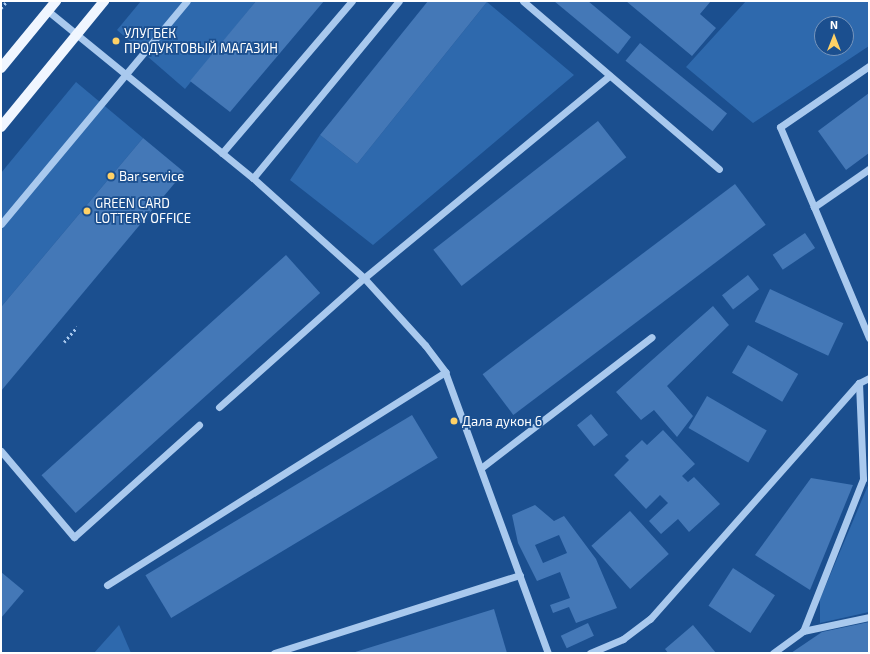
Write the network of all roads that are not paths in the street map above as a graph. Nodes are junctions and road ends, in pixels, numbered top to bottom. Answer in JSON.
{"nodes":[{"id":1,"x":56,"y":1,"type":"edge"},
{"id":2,"x":104,"y":1,"type":"edge"},
{"id":3,"x":187,"y":1,"type":"edge"},
{"id":4,"x":352,"y":1,"type":"edge"},
{"id":5,"x":399,"y":1,"type":"edge"},
{"id":6,"x":522,"y":1,"type":"edge"},
{"id":7,"x":48,"y":11,"type":"junction"},
{"id":8,"x":77,"y":34,"type":"junction"},
{"id":9,"x":869,"y":66,"type":"edge"},
{"id":10,"x":1,"y":68,"type":"edge"},
{"id":11,"x":125,"y":75,"type":"junction"},
{"id":12,"x":610,"y":76,"type":"junction"},
{"id":13,"x":1,"y":127,"type":"edge"},
{"id":14,"x":222,"y":152,"type":"junction"},
{"id":15,"x":719,"y":169,"type":"dead end"},
{"id":16,"x":869,"y":169,"type":"edge"},
{"id":17,"x":253,"y":178,"type":"junction"},
{"id":18,"x":814,"y":207,"type":"junction"},
{"id":19,"x":1,"y":224,"type":"edge"},
{"id":20,"x":364,"y":278,"type":"junction"},
{"id":21,"x":652,"y":337,"type":"dead end"},
{"id":22,"x":869,"y":338,"type":"edge"},
{"id":23,"x":445,"y":372,"type":"junction"},
{"id":24,"x":869,"y":378,"type":"edge"},
{"id":25,"x":859,"y":384,"type":"junction"},
{"id":26,"x":219,"y":407,"type":"dead end"},
{"id":27,"x":200,"y":425,"type":"dead end"},
{"id":28,"x":1,"y":452,"type":"edge"},
{"id":29,"x":481,"y":468,"type":"junction"},
{"id":30,"x":520,"y":575,"type":"junction"},
{"id":31,"x":107,"y":585,"type":"dead end"},
{"id":32,"x":869,"y":616,"type":"edge"},
{"id":33,"x":803,"y":631,"type":"junction"},
{"id":34,"x":274,"y":653,"type":"edge"},
{"id":35,"x":548,"y":653,"type":"edge"},
{"id":36,"x":590,"y":653,"type":"edge"},
{"id":37,"x":773,"y":653,"type":"edge"}],
"edges":[{"from":1,"to":7,"type":"main road"},
{"from":2,"to":8,"type":"main road"},
{"from":3,"to":11,"type":"street"},
{"from":4,"to":14,"type":"street"},
{"from":5,"to":17,"type":"street"},
{"from":6,"to":12,"type":"street"},
{"from":7,"to":8,"type":"street"},
{"from":7,"to":10,"type":"main road"},
{"from":8,"to":11,"type":"street"},
{"from":8,"to":13,"type":"main road"},
{"from":9,"to":18,"type":"street"},
{"from":11,"to":14,"type":"street"},
{"from":11,"to":19,"type":"street"},
{"from":12,"to":15,"type":"street"},
{"from":12,"to":20,"type":"street"},
{"from":14,"to":17,"type":"street"},
{"from":16,"to":18,"type":"street"},
{"from":17,"to":20,"type":"street"},
{"from":18,"to":22,"type":"street"},
{"from":20,"to":23,"type":"street"},
{"from":20,"to":26,"type":"street"},
{"from":21,"to":29,"type":"street"},
{"from":23,"to":29,"type":"street"},
{"from":23,"to":31,"type":"street"},
{"from":24,"to":25,"type":"street"},
{"from":25,"to":33,"type":"street"},
{"from":25,"to":36,"type":"street"},
{"from":27,"to":28,"type":"street"},
{"from":29,"to":30,"type":"street"},
{"from":30,"to":34,"type":"street"},
{"from":30,"to":35,"type":"street"},
{"from":32,"to":33,"type":"street"},
{"from":33,"to":37,"type":"street"}]}
